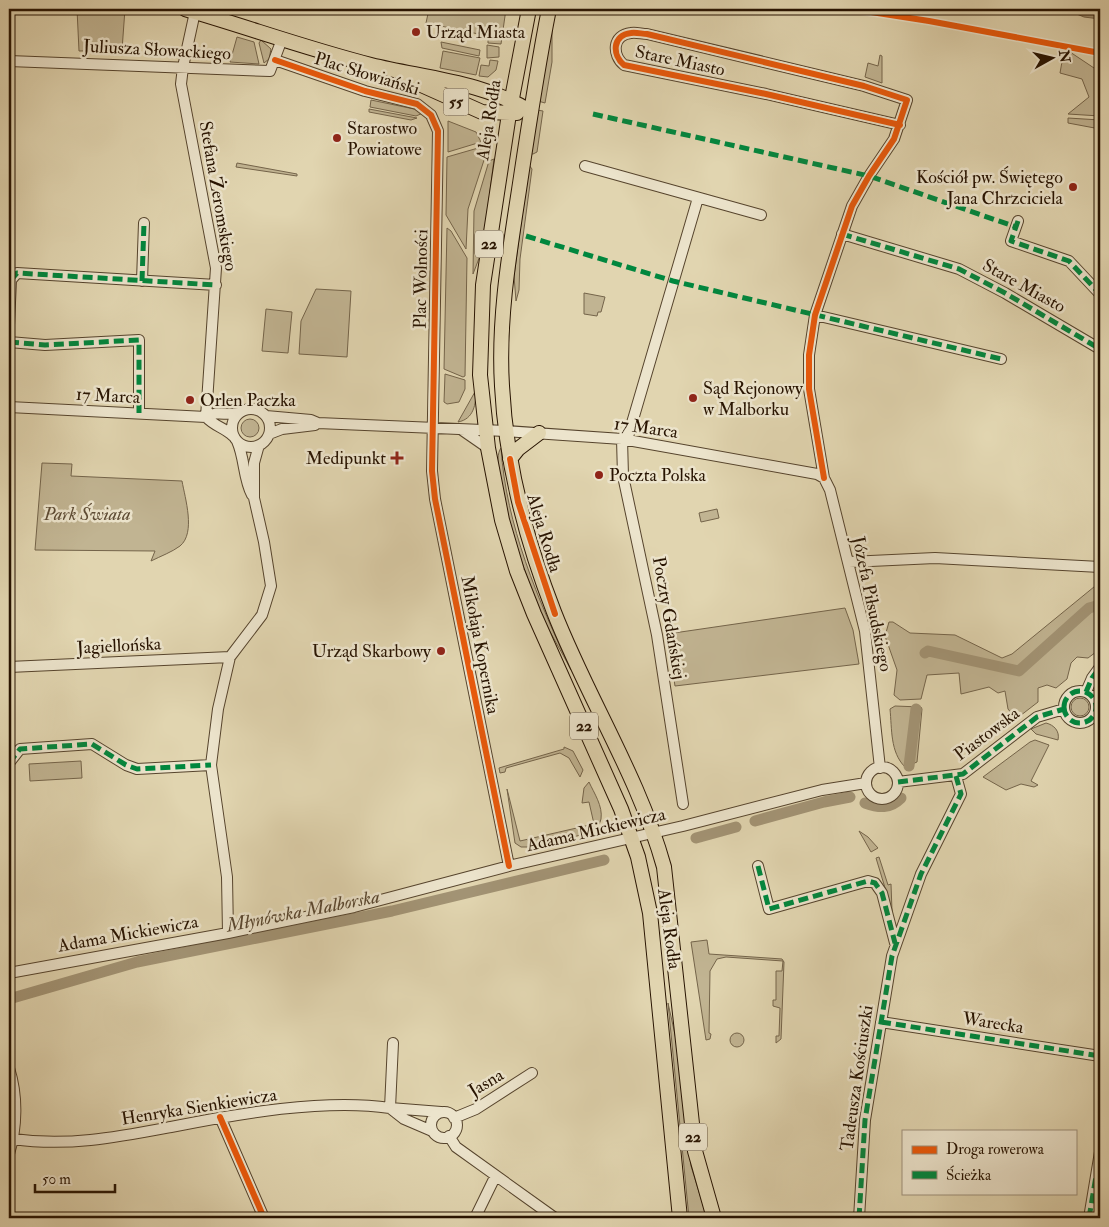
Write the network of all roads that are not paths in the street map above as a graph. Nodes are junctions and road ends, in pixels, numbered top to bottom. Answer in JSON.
{"nodes":[{"id":1,"x":190,"y":10,"type":"edge"},
{"id":2,"x":528,"y":13,"type":"edge"},
{"id":3,"x":548,"y":15,"type":"edge"},
{"id":4,"x":282,"y":39,"type":"junction"},
{"id":5,"x":9,"y":60,"type":"edge"},
{"id":6,"x":275,"y":60,"type":"junction"},
{"id":7,"x":370,"y":65,"type":"junction"},
{"id":8,"x":183,"y":66,"type":"junction"},
{"id":9,"x":512,"y":99,"type":"junction"},
{"id":10,"x":531,"y":112,"type":"junction"},
{"id":11,"x":509,"y":114,"type":"junction"},
{"id":12,"x":900,"y":125,"type":"junction"},
{"id":13,"x":438,"y":131,"type":"joint"},
{"id":14,"x":585,"y":166,"type":"dead end"},
{"id":15,"x":698,"y":198,"type":"junction"},
{"id":16,"x":761,"y":215,"type":"dead end"},
{"id":17,"x":1018,"y":221,"type":"dead end"},
{"id":18,"x":144,"y":223,"type":"dead end"},
{"id":19,"x":842,"y":234,"type":"junction"},
{"id":20,"x":142,"y":281,"type":"junction"},
{"id":21,"x":216,"y":285,"type":"junction"},
{"id":22,"x":1100,"y":294,"type":"edge"},
{"id":23,"x":815,"y":315,"type":"junction"},
{"id":24,"x":9,"y":325,"type":"edge"},
{"id":25,"x":9,"y":342,"type":"edge"},
{"id":26,"x":1100,"y":348,"type":"edge"},
{"id":27,"x":1001,"y":359,"type":"dead end"},
{"id":28,"x":9,"y":407,"type":"edge"},
{"id":29,"x":139,"y":413,"type":"junction"},
{"id":30,"x":238,"y":413,"type":"junction"},
{"id":31,"x":266,"y":416,"type":"junction"},
{"id":32,"x":206,"y":417,"type":"junction"},
{"id":33,"x":318,"y":423,"type":"junction"},
{"id":34,"x":432,"y":428,"type":"junction"},
{"id":35,"x":461,"y":429,"type":"junction"},
{"id":36,"x":485,"y":430,"type":"junction"},
{"id":37,"x":506,"y":430,"type":"junction"},
{"id":38,"x":538,"y":433,"type":"junction"},
{"id":39,"x":269,"y":434,"type":"junction"},
{"id":40,"x":235,"y":439,"type":"junction"},
{"id":41,"x":624,"y":440,"type":"junction"},
{"id":42,"x":259,"y":445,"type":"junction"},
{"id":43,"x":488,"y":448,"type":"junction"},
{"id":44,"x":510,"y":459,"type":"junction"},
{"id":45,"x":824,"y":478,"type":"junction"},
{"id":46,"x":254,"y":498,"type":"junction"},
{"id":47,"x":849,"y":562,"type":"junction"},
{"id":48,"x":1100,"y":567,"type":"edge"},
{"id":49,"x":230,"y":657,"type":"junction"},
{"id":50,"x":1100,"y":667,"type":"edge"},
{"id":51,"x":9,"y":668,"type":"edge"},
{"id":52,"x":1086,"y":692,"type":"junction"},
{"id":53,"x":1064,"y":709,"type":"junction"},
{"id":54,"x":1098,"y":711,"type":"edge"},
{"id":55,"x":9,"y":763,"type":"edge"},
{"id":56,"x":211,"y":765,"type":"junction"},
{"id":57,"x":880,"y":768,"type":"junction"},
{"id":58,"x":956,"y":776,"type":"junction"},
{"id":59,"x":898,"y":782,"type":"junction"},
{"id":60,"x":866,"y":783,"type":"junction"},
{"id":61,"x":683,"y":804,"type":"dead end"},
{"id":62,"x":655,"y":833,"type":"junction"},
{"id":63,"x":632,"y":838,"type":"junction"},
{"id":64,"x":509,"y":866,"type":"junction"},
{"id":65,"x":758,"y":866,"type":"dead end"},
{"id":66,"x":228,"y":933,"type":"junction"},
{"id":67,"x":895,"y":944,"type":"junction"},
{"id":68,"x":9,"y":973,"type":"edge"},
{"id":69,"x":881,"y":1022,"type":"junction"},
{"id":70,"x":393,"y":1043,"type":"dead end"},
{"id":71,"x":1100,"y":1056,"type":"edge"},
{"id":72,"x":9,"y":1068,"type":"edge"},
{"id":73,"x":532,"y":1073,"type":"dead end"},
{"id":74,"x":390,"y":1108,"type":"junction"},
{"id":75,"x":441,"y":1112,"type":"junction"},
{"id":76,"x":220,"y":1118,"type":"junction"},
{"id":77,"x":454,"y":1118,"type":"junction"},
{"id":78,"x":432,"y":1131,"type":"junction"},
{"id":79,"x":449,"y":1136,"type":"junction"},
{"id":80,"x":14,"y":1139,"type":"junction"},
{"id":81,"x":1100,"y":1152,"type":"edge"},
{"id":82,"x":9,"y":1154,"type":"edge"},
{"id":83,"x":495,"y":1177,"type":"junction"},
{"id":84,"x":264,"y":1218,"type":"edge"},
{"id":85,"x":475,"y":1218,"type":"edge"},
{"id":86,"x":555,"y":1218,"type":"edge"},
{"id":87,"x":680,"y":1218,"type":"edge"},
{"id":88,"x":714,"y":1218,"type":"edge"},
{"id":89,"x":859,"y":1218,"type":"edge"},
{"id":90,"x":1089,"y":1218,"type":"edge"}],
"edges":[{"from":1,"to":4,"type":"main road","name":"Plac Słowiański","number":"55"},
{"from":1,"to":8,"type":"street","name":"Stefana Żeromskiego"},
{"from":2,"to":9,"type":"main road","name":"Aleja Rodła","number":"22"},
{"from":3,"to":10,"type":"main road","name":"Aleja Rodła","number":"22"},
{"from":4,"to":6,"type":"street"},
{"from":4,"to":7,"type":"main road","name":"Plac Słowiański","number":"55"},
{"from":5,"to":8,"type":"street","name":"Juliusza Słowackiego"},
{"from":6,"to":8,"type":"street","name":"Juliusza Słowackiego"},
{"from":6,"to":13,"type":"street","name":"Plac Słowiański"},
{"from":7,"to":9,"type":"main road","name":"Plac Słowiański","number":"55"},
{"from":7,"to":11,"type":"main road","name":"Plac Słowiański","number":"55"},
{"from":8,"to":21,"type":"street","name":"Stefana Żeromskiego"},
{"from":9,"to":10,"type":"main road","name":"Plac Słowiański","number":"55"},
{"from":9,"to":11,"type":"main road","name":"Aleja Rodła","number":"22"},
{"from":10,"to":11,"type":"main road","name":"Plac Słowiański","number":"55"},
{"from":10,"to":37,"type":"main road","name":"Aleja Rodła","number":"22"},
{"from":11,"to":36,"type":"main road","name":"Aleja Rodła","number":"22"},
{"from":12,"to":12,"type":"street","name":"Stare Miasto"},
{"from":12,"to":19,"type":"street","name":"Stare Miasto"},
{"from":13,"to":34,"type":"street","name":"Plac Wolności"},
{"from":14,"to":15,"type":"street"},
{"from":15,"to":16,"type":"street"},
{"from":15,"to":41,"type":"street","name":"Poczty Gdańskiej"},
{"from":17,"to":22,"type":"street"},
{"from":18,"to":20,"type":"street"},
{"from":19,"to":23,"type":"street","name":"Stare Miasto"},
{"from":19,"to":26,"type":"street","name":"Stare Miasto"},
{"from":20,"to":21,"type":"street"},
{"from":20,"to":24,"type":"street"},
{"from":21,"to":32,"type":"street","name":"Stefana Żeromskiego"},
{"from":23,"to":27,"type":"street"},
{"from":23,"to":45,"type":"street","name":"Stare Miasto"},
{"from":25,"to":29,"type":"street"},
{"from":28,"to":29,"type":"street","name":"17 Marca"},
{"from":29,"to":32,"type":"street","name":"17 Marca"},
{"from":30,"to":31,"type":"street"},
{"from":30,"to":32,"type":"street","name":"17 Marca"},
{"from":30,"to":40,"type":"street"},
{"from":31,"to":33,"type":"street","name":"17 Marca"},
{"from":31,"to":39,"type":"street"},
{"from":32,"to":40,"type":"street","name":"17 Marca"},
{"from":33,"to":34,"type":"street","name":"17 Marca"},
{"from":33,"to":39,"type":"street","name":"17 Marca"},
{"from":34,"to":35,"type":"street","name":"17 Marca"},
{"from":34,"to":64,"type":"street","name":"Mikołaja Kopernika"},
{"from":35,"to":36,"type":"street","name":"17 Marca"},
{"from":35,"to":43,"type":"street"},
{"from":36,"to":37,"type":"street","name":"17 Marca"},
{"from":36,"to":43,"type":"main road","name":"Aleja Rodła","number":"22"},
{"from":37,"to":38,"type":"street","name":"17 Marca"},
{"from":37,"to":44,"type":"main road","name":"Aleja Rodła","number":"22"},
{"from":38,"to":41,"type":"street","name":"17 Marca"},
{"from":38,"to":44,"type":"main road"},
{"from":39,"to":42,"type":"street"},
{"from":40,"to":42,"type":"street"},
{"from":40,"to":46,"type":"street"},
{"from":41,"to":45,"type":"street","name":"17 Marca"},
{"from":41,"to":61,"type":"street","name":"Poczty Gdańskiej"},
{"from":42,"to":46,"type":"street"},
{"from":43,"to":63,"type":"main road","name":"Aleja Rodła","number":"22"},
{"from":44,"to":62,"type":"main road","name":"Aleja Rodła","number":"22"},
{"from":45,"to":47,"type":"street","name":"Józefa Piłsudskiego"},
{"from":46,"to":49,"type":"street"},
{"from":47,"to":48,"type":"street"},
{"from":47,"to":57,"type":"street","name":"Józefa Piłsudskiego"},
{"from":49,"to":51,"type":"street","name":"Jagiellońska"},
{"from":49,"to":56,"type":"street"},
{"from":50,"to":52,"type":"street"},
{"from":52,"to":53,"type":"street"},
{"from":52,"to":54,"type":"street"},
{"from":53,"to":54,"type":"street"},
{"from":53,"to":58,"type":"street","name":"Piastowska"},
{"from":55,"to":56,"type":"street"},
{"from":56,"to":66,"type":"street"},
{"from":57,"to":59,"type":"street"},
{"from":57,"to":60,"type":"street"},
{"from":58,"to":59,"type":"street","name":"Piastowska"},
{"from":58,"to":67,"type":"street","name":"Tadeusza Kościuszki"},
{"from":59,"to":60,"type":"street"},
{"from":60,"to":62,"type":"street","name":"Adama Mickiewicza"},
{"from":62,"to":63,"type":"street","name":"Adama Mickiewicza"},
{"from":62,"to":88,"type":"main road","name":"Aleja Rodła","number":"22"},
{"from":63,"to":64,"type":"street","name":"Adama Mickiewicza"},
{"from":63,"to":87,"type":"main road","name":"Aleja Rodła","number":"22"},
{"from":64,"to":66,"type":"street","name":"Adama Mickiewicza"},
{"from":65,"to":67,"type":"street","name":"Tadeusza Kościuszki"},
{"from":66,"to":68,"type":"street","name":"Adama Mickiewicza"},
{"from":67,"to":69,"type":"street","name":"Tadeusza Kościuszki"},
{"from":69,"to":71,"type":"street","name":"Warecka"},
{"from":69,"to":89,"type":"street","name":"Tadeusza Kościuszki"},
{"from":70,"to":74,"type":"street"},
{"from":72,"to":80,"type":"street"},
{"from":73,"to":77,"type":"street","name":"Jasna"},
{"from":74,"to":75,"type":"street","name":"Henryka Sienkiewicza"},
{"from":74,"to":76,"type":"street","name":"Henryka Sienkiewicza"},
{"from":74,"to":78,"type":"street","name":"Henryka Sienkiewicza"},
{"from":75,"to":77,"type":"street"},
{"from":75,"to":78,"type":"street"},
{"from":76,"to":80,"type":"street","name":"Henryka Sienkiewicza"},
{"from":76,"to":84,"type":"street"},
{"from":77,"to":79,"type":"street"},
{"from":78,"to":79,"type":"street"},
{"from":79,"to":83,"type":"street"},
{"from":80,"to":82,"type":"street"},
{"from":81,"to":90,"type":"street"},
{"from":83,"to":85,"type":"street"},
{"from":83,"to":86,"type":"street"}]}
